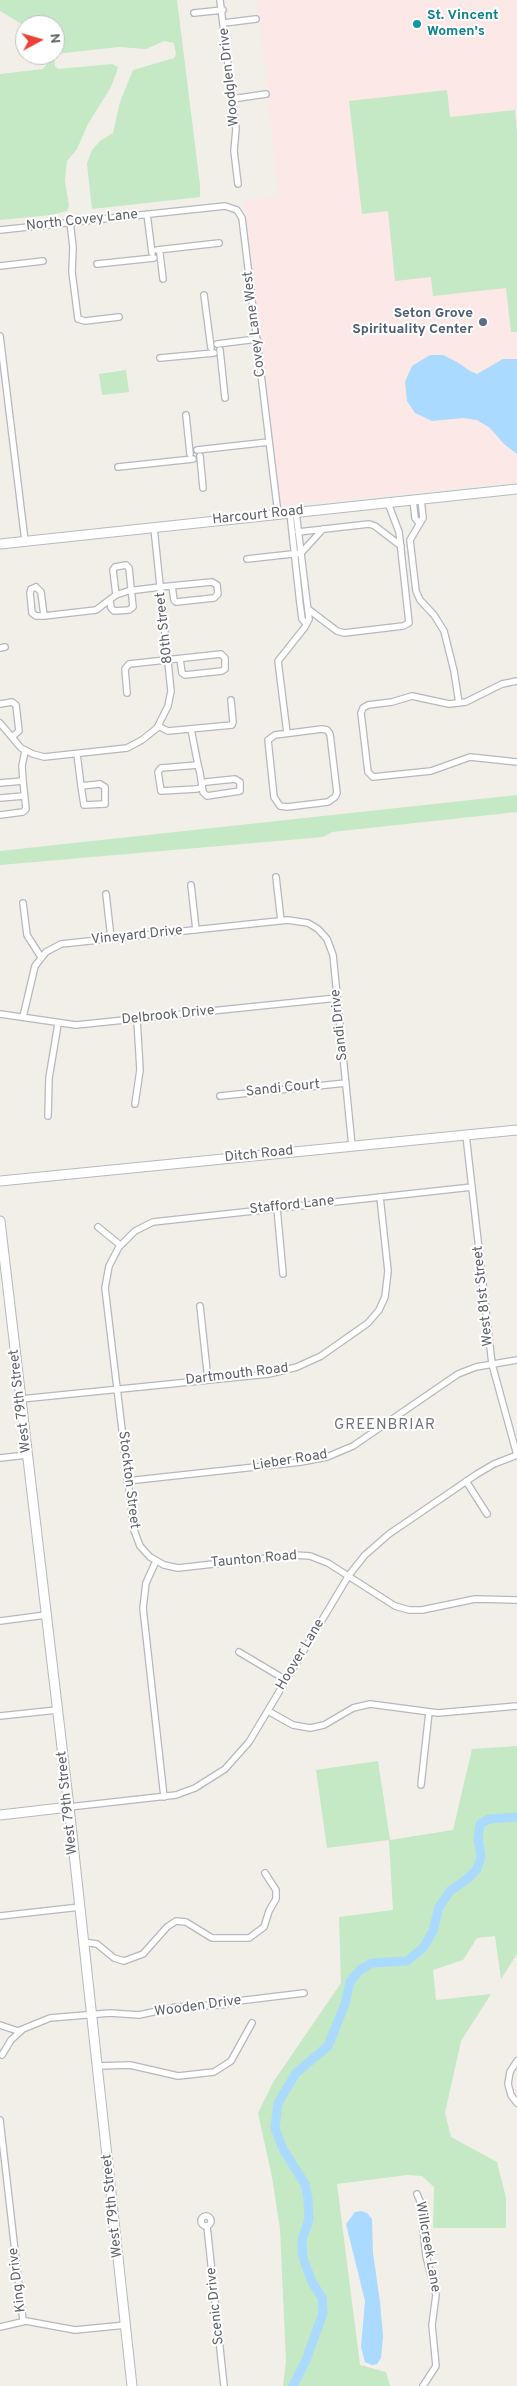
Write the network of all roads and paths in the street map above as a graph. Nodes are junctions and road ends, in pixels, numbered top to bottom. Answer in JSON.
{"nodes":[{"id":1,"x":220,"y":0,"type":"edge"},
{"id":2,"x":223,"y":10,"type":"junction"},
{"id":3,"x":194,"y":13,"type":"dead end"},
{"id":4,"x":256,"y":19,"type":"dead end"},
{"id":5,"x":224,"y":23,"type":"junction"},
{"id":6,"x":266,"y":94,"type":"dead end"},
{"id":7,"x":232,"y":98,"type":"junction"},
{"id":8,"x":238,"y":184,"type":"dead end"},
{"id":9,"x":164,"y":212,"type":"joint"},
{"id":10,"x":148,"y":214,"type":"junction"},
{"id":11,"x":70,"y":222,"type":"junction"},
{"id":12,"x":0,"y":230,"type":"edge"},
{"id":13,"x":219,"y":243,"type":"dead end"},
{"id":14,"x":156,"y":254,"type":"junction"},
{"id":15,"x":43,"y":261,"type":"dead end"},
{"id":16,"x":97,"y":264,"type":"dead end"},
{"id":17,"x":0,"y":266,"type":"edge"},
{"id":18,"x":163,"y":279,"type":"dead end"},
{"id":19,"x":204,"y":295,"type":"dead end"},
{"id":20,"x":118,"y":317,"type":"dead end"},
{"id":21,"x":0,"y":336,"type":"edge"},
{"id":22,"x":257,"y":339,"type":"junction"},
{"id":23,"x":215,"y":348,"type":"junction"},
{"id":24,"x":160,"y":358,"type":"dead end"},
{"id":25,"x":225,"y":398,"type":"dead end"},
{"id":26,"x":186,"y":415,"type":"dead end"},
{"id":27,"x":269,"y":442,"type":"junction"},
{"id":28,"x":195,"y":455,"type":"junction"},
{"id":29,"x":118,"y":467,"type":"dead end"},
{"id":30,"x":203,"y":488,"type":"dead end"},
{"id":31,"x":517,"y":489,"type":"edge"},
{"id":32,"x":417,"y":500,"type":"junction"},
{"id":33,"x":388,"y":503,"type":"junction"},
{"id":34,"x":293,"y":512,"type":"junction"},
{"id":35,"x":278,"y":514,"type":"junction"},
{"id":36,"x":154,"y":528,"type":"junction"},
{"id":37,"x":323,"y":529,"type":"junction"},
{"id":38,"x":298,"y":532,"type":"junction"},
{"id":39,"x":25,"y":541,"type":"junction"},
{"id":40,"x":0,"y":544,"type":"edge"},
{"id":41,"x":401,"y":546,"type":"junction"},
{"id":42,"x":298,"y":554,"type":"junction"},
{"id":43,"x":247,"y":559,"type":"dead end"},
{"id":44,"x":172,"y":586,"type":"junction"},
{"id":45,"x":160,"y":587,"type":"junction"},
{"id":46,"x":132,"y":590,"type":"junction"},
{"id":47,"x":116,"y":595,"type":"junction"},
{"id":48,"x":110,"y":600,"type":"junction"},
{"id":49,"x":308,"y":609,"type":"junction"},
{"id":50,"x":44,"y":616,"type":"junction"},
{"id":51,"x":306,"y":624,"type":"junction"},
{"id":52,"x":180,"y":659,"type":"junction"},
{"id":53,"x":168,"y":660,"type":"junction"},
{"id":54,"x":517,"y":682,"type":"edge"},
{"id":55,"x":127,"y":693,"type":"dead end"},
{"id":56,"x":231,"y":700,"type":"dead end"},
{"id":57,"x":459,"y":703,"type":"junction"},
{"id":58,"x":0,"y":704,"type":"edge"},
{"id":59,"x":0,"y":723,"type":"edge"},
{"id":60,"x":158,"y":726,"type":"junction"},
{"id":61,"x":191,"y":729,"type":"junction"},
{"id":62,"x":287,"y":734,"type":"junction"},
{"id":63,"x":12,"y":737,"type":"junction"},
{"id":64,"x":25,"y":750,"type":"junction"},
{"id":65,"x":77,"y":754,"type":"junction"},
{"id":66,"x":517,"y":762,"type":"edge"},
{"id":67,"x":198,"y":765,"type":"junction"},
{"id":68,"x":23,"y":781,"type":"junction"},
{"id":69,"x":0,"y":783,"type":"edge"},
{"id":70,"x":203,"y":784,"type":"junction"},
{"id":71,"x":81,"y":786,"type":"junction"},
{"id":72,"x":24,"y":796,"type":"junction"},
{"id":73,"x":0,"y":798,"type":"edge"},
{"id":74,"x":0,"y":815,"type":"edge"},
{"id":75,"x":276,"y":877,"type":"dead end"},
{"id":76,"x":191,"y":885,"type":"dead end"},
{"id":77,"x":106,"y":894,"type":"dead end"},
{"id":78,"x":23,"y":903,"type":"dead end"},
{"id":79,"x":281,"y":921,"type":"junction"},
{"id":80,"x":300,"y":921,"type":"joint"},
{"id":81,"x":196,"y":930,"type":"junction"},
{"id":82,"x":111,"y":938,"type":"junction"},
{"id":83,"x":41,"y":957,"type":"junction"},
{"id":84,"x":338,"y":998,"type":"junction"},
{"id":85,"x":0,"y":1014,"type":"edge"},
{"id":86,"x":23,"y":1017,"type":"junction"},
{"id":87,"x":137,"y":1019,"type":"junction"},
{"id":88,"x":58,"y":1024,"type":"junction"},
{"id":89,"x":346,"y":1083,"type":"junction"},
{"id":90,"x":220,"y":1096,"type":"dead end"},
{"id":91,"x":135,"y":1104,"type":"dead end"},
{"id":92,"x":48,"y":1116,"type":"dead end"},
{"id":93,"x":517,"y":1130,"type":"edge"},
{"id":94,"x":466,"y":1135,"type":"junction"},
{"id":95,"x":352,"y":1146,"type":"junction"},
{"id":96,"x":0,"y":1181,"type":"edge"},
{"id":97,"x":472,"y":1187,"type":"junction"},
{"id":98,"x":380,"y":1197,"type":"junction"},
{"id":99,"x":277,"y":1208,"type":"junction"},
{"id":100,"x":0,"y":1221,"type":"edge"},
{"id":101,"x":98,"y":1226,"type":"dead end"},
{"id":102,"x":120,"y":1245,"type":"junction"},
{"id":103,"x":2,"y":1263,"type":"edge"},
{"id":104,"x":283,"y":1274,"type":"dead end"},
{"id":105,"x":200,"y":1306,"type":"dead end"},
{"id":106,"x":517,"y":1360,"type":"edge"},
{"id":107,"x":492,"y":1364,"type":"junction"},
{"id":108,"x":208,"y":1380,"type":"junction"},
{"id":109,"x":116,"y":1389,"type":"junction"},
{"id":110,"x":21,"y":1400,"type":"junction"},
{"id":111,"x":28,"y":1455,"type":"junction"},
{"id":112,"x":517,"y":1455,"type":"edge"},
{"id":113,"x":0,"y":1458,"type":"edge"},
{"id":114,"x":127,"y":1481,"type":"junction"},
{"id":115,"x":466,"y":1481,"type":"junction"},
{"id":116,"x":487,"y":1514,"type":"dead end"},
{"id":117,"x":156,"y":1561,"type":"junction"},
{"id":118,"x":349,"y":1575,"type":"junction"},
{"id":119,"x":517,"y":1600,"type":"edge"},
{"id":120,"x":46,"y":1615,"type":"junction"},
{"id":121,"x":0,"y":1621,"type":"edge"},
{"id":122,"x":239,"y":1652,"type":"dead end"},
{"id":123,"x":286,"y":1680,"type":"junction"},
{"id":124,"x":517,"y":1706,"type":"edge"},
{"id":125,"x":57,"y":1710,"type":"junction"},
{"id":126,"x":268,"y":1711,"type":"junction"},
{"id":127,"x":429,"y":1712,"type":"junction"},
{"id":128,"x":0,"y":1716,"type":"edge"},
{"id":129,"x":421,"y":1785,"type":"dead end"},
{"id":130,"x":164,"y":1796,"type":"junction"},
{"id":131,"x":69,"y":1807,"type":"junction"},
{"id":132,"x":0,"y":1814,"type":"edge"},
{"id":133,"x":265,"y":1873,"type":"dead end"},
{"id":134,"x":80,"y":1908,"type":"junction"},
{"id":135,"x":0,"y":1916,"type":"edge"},
{"id":136,"x":84,"y":1942,"type":"junction"},
{"id":137,"x":304,"y":1993,"type":"dead end"},
{"id":138,"x":92,"y":2014,"type":"junction"},
{"id":139,"x":252,"y":2023,"type":"dead end"},
{"id":140,"x":0,"y":2025,"type":"edge"},
{"id":141,"x":22,"y":2030,"type":"junction"},
{"id":142,"x":0,"y":2046,"type":"edge"},
{"id":143,"x":1,"y":2056,"type":"edge"},
{"id":144,"x":517,"y":2061,"type":"edge"},
{"id":145,"x":97,"y":2066,"type":"junction"},
{"id":146,"x":517,"y":2104,"type":"edge"},
{"id":147,"x":0,"y":2120,"type":"edge"},
{"id":148,"x":417,"y":2194,"type":"dead end"},
{"id":149,"x":207,"y":2226,"type":"dead end"},
{"id":150,"x":23,"y":2321,"type":"junction"},
{"id":151,"x":126,"y":2325,"type":"junction"},
{"id":152,"x":0,"y":2327,"type":"edge"},
{"id":153,"x":132,"y":2386,"type":"edge"},
{"id":154,"x":224,"y":2386,"type":"edge"},
{"id":155,"x":423,"y":2386,"type":"edge"}],
"edges":[{"from":1,"to":2,"type":"street","name":"Woodglen Drive"},
{"from":2,"to":3,"type":"street"},
{"from":2,"to":5,"type":"street","name":"Woodglen Drive"},
{"from":4,"to":5,"type":"street"},
{"from":5,"to":7,"type":"street","name":"Woodglen Drive"},
{"from":6,"to":7,"type":"street"},
{"from":7,"to":8,"type":"street","name":"Woodglen Drive"},
{"from":9,"to":10,"type":"street","name":"North Covey Lane"},
{"from":9,"to":22,"type":"street","name":"Covey Lane West"},
{"from":10,"to":11,"type":"street","name":"North Covey Lane"},
{"from":10,"to":14,"type":"street"},
{"from":11,"to":12,"type":"street","name":"North Covey Lane"},
{"from":11,"to":20,"type":"street"},
{"from":13,"to":14,"type":"street"},
{"from":14,"to":16,"type":"street"},
{"from":14,"to":18,"type":"street"},
{"from":15,"to":17,"type":"street"},
{"from":19,"to":23,"type":"street"},
{"from":21,"to":39,"type":"street"},
{"from":22,"to":23,"type":"street"},
{"from":22,"to":27,"type":"street","name":"Covey Lane West"},
{"from":23,"to":24,"type":"street"},
{"from":23,"to":25,"type":"street"},
{"from":26,"to":28,"type":"street"},
{"from":27,"to":28,"type":"street"},
{"from":27,"to":35,"type":"street","name":"Covey Lane West"},
{"from":28,"to":29,"type":"street"},
{"from":28,"to":30,"type":"street"},
{"from":31,"to":32,"type":"main road","name":"Harcourt Road"},
{"from":32,"to":33,"type":"main road","name":"Harcourt Road"},
{"from":32,"to":57,"type":"street"},
{"from":33,"to":34,"type":"main road","name":"Harcourt Road"},
{"from":33,"to":41,"type":"street"},
{"from":34,"to":35,"type":"main road","name":"Harcourt Road"},
{"from":34,"to":38,"type":"street"},
{"from":34,"to":42,"type":"street"},
{"from":35,"to":36,"type":"main road","name":"Harcourt Road"},
{"from":36,"to":39,"type":"main road","name":"Harcourt Road"},
{"from":36,"to":45,"type":"street","name":"80th Street"},
{"from":37,"to":38,"type":"street"},
{"from":37,"to":41,"type":"street"},
{"from":37,"to":42,"type":"street"},
{"from":38,"to":42,"type":"street"},
{"from":39,"to":40,"type":"main road","name":"Harcourt Road"},
{"from":41,"to":49,"type":"street"},
{"from":42,"to":43,"type":"street"},
{"from":42,"to":49,"type":"street"},
{"from":42,"to":51,"type":"street"},
{"from":44,"to":44,"type":"street"},
{"from":44,"to":45,"type":"street"},
{"from":45,"to":46,"type":"street"},
{"from":45,"to":53,"type":"street","name":"80th Street"},
{"from":46,"to":47,"type":"street"},
{"from":46,"to":47,"type":"street"},
{"from":46,"to":48,"type":"street"},
{"from":47,"to":48,"type":"street"},
{"from":48,"to":50,"type":"street"},
{"from":49,"to":51,"type":"street"},
{"from":50,"to":50,"type":"street"},
{"from":51,"to":62,"type":"street"},
{"from":52,"to":52,"type":"street"},
{"from":52,"to":53,"type":"street"},
{"from":53,"to":55,"type":"street"},
{"from":53,"to":60,"type":"street","name":"80th Street"},
{"from":54,"to":57,"type":"street"},
{"from":56,"to":61,"type":"street"},
{"from":57,"to":66,"type":"street"},
{"from":58,"to":63,"type":"street"},
{"from":59,"to":63,"type":"street"},
{"from":60,"to":61,"type":"street"},
{"from":60,"to":65,"type":"street"},
{"from":61,"to":67,"type":"street"},
{"from":62,"to":62,"type":"street"},
{"from":63,"to":64,"type":"street"},
{"from":64,"to":65,"type":"street"},
{"from":64,"to":68,"type":"street"},
{"from":65,"to":71,"type":"street"},
{"from":67,"to":70,"type":"street"},
{"from":67,"to":70,"type":"street"},
{"from":68,"to":69,"type":"street"},
{"from":68,"to":72,"type":"street"},
{"from":70,"to":70,"type":"street"},
{"from":71,"to":71,"type":"street"},
{"from":72,"to":73,"type":"street"},
{"from":72,"to":74,"type":"street"},
{"from":75,"to":79,"type":"street"},
{"from":76,"to":81,"type":"street"},
{"from":77,"to":82,"type":"street"},
{"from":78,"to":83,"type":"street"},
{"from":79,"to":80,"type":"street","name":"Vineyard Drive"},
{"from":79,"to":81,"type":"street","name":"Vineyard Drive"},
{"from":80,"to":84,"type":"street","name":"Sandi Drive"},
{"from":81,"to":82,"type":"street","name":"Vineyard Drive"},
{"from":82,"to":83,"type":"street","name":"Vineyard Drive"},
{"from":83,"to":86,"type":"street"},
{"from":84,"to":87,"type":"street","name":"Delbrook Drive"},
{"from":84,"to":89,"type":"street","name":"Sandi Drive"},
{"from":85,"to":86,"type":"street","name":"Delbrook Drive"},
{"from":86,"to":88,"type":"street","name":"Delbrook Drive"},
{"from":87,"to":88,"type":"street","name":"Delbrook Drive"},
{"from":87,"to":91,"type":"street"},
{"from":88,"to":92,"type":"street"},
{"from":89,"to":90,"type":"street","name":"Sandi Court"},
{"from":89,"to":95,"type":"street","name":"Sandi Drive"},
{"from":93,"to":94,"type":"main road","name":"Ditch Road"},
{"from":94,"to":95,"type":"main road","name":"Ditch Road"},
{"from":94,"to":97,"type":"street","name":"West 81st Street"},
{"from":95,"to":96,"type":"main road","name":"Ditch Road"},
{"from":97,"to":98,"type":"street","name":"Stafford Lane"},
{"from":97,"to":107,"type":"street","name":"West 81st Street"},
{"from":98,"to":99,"type":"street","name":"Stafford Lane"},
{"from":98,"to":108,"type":"street","name":"Dartmouth Road"},
{"from":99,"to":102,"type":"street","name":"Stafford Lane"},
{"from":99,"to":104,"type":"street"},
{"from":100,"to":103,"type":"main road","name":"West 79th Street"},
{"from":101,"to":102,"type":"street"},
{"from":102,"to":109,"type":"street","name":"Stockton Street"},
{"from":103,"to":110,"type":"main road","name":"West 79th Street"},
{"from":105,"to":108,"type":"street"},
{"from":106,"to":107,"type":"street","name":"Lieber Road"},
{"from":107,"to":112,"type":"street","name":"West 81st Street"},
{"from":107,"to":114,"type":"street","name":"Lieber Road"},
{"from":108,"to":109,"type":"street","name":"Dartmouth Road"},
{"from":109,"to":110,"type":"street","name":"Dartmouth Road"},
{"from":109,"to":114,"type":"street","name":"Stockton Street"},
{"from":110,"to":111,"type":"main road","name":"West 79th Street"},
{"from":111,"to":113,"type":"street"},
{"from":111,"to":120,"type":"main road","name":"West 79th Street"},
{"from":112,"to":115,"type":"street","name":"Hoover Lane"},
{"from":114,"to":117,"type":"street","name":"Stockton Street"},
{"from":115,"to":116,"type":"street"},
{"from":115,"to":118,"type":"street","name":"Hoover Lane"},
{"from":117,"to":118,"type":"street","name":"Taunton Road"},
{"from":117,"to":130,"type":"street"},
{"from":118,"to":119,"type":"street","name":"Taunton Road"},
{"from":118,"to":123,"type":"street","name":"Hoover Lane"},
{"from":120,"to":121,"type":"street"},
{"from":120,"to":125,"type":"main road","name":"West 79th Street"},
{"from":122,"to":123,"type":"street"},
{"from":123,"to":126,"type":"street","name":"Hoover Lane"},
{"from":124,"to":127,"type":"street"},
{"from":125,"to":128,"type":"street"},
{"from":125,"to":131,"type":"main road","name":"West 79th Street"},
{"from":126,"to":127,"type":"street"},
{"from":126,"to":130,"type":"street","name":"Hoover Lane"},
{"from":127,"to":129,"type":"street"},
{"from":130,"to":131,"type":"street","name":"Hoover Lane"},
{"from":131,"to":132,"type":"main road"},
{"from":131,"to":134,"type":"main road","name":"West 79th Street"},
{"from":133,"to":136,"type":"street"},
{"from":134,"to":135,"type":"street"},
{"from":134,"to":136,"type":"main road","name":"West 79th Street"},
{"from":136,"to":138,"type":"main road","name":"West 79th Street"},
{"from":137,"to":138,"type":"street","name":"Wooden Drive"},
{"from":138,"to":141,"type":"street"},
{"from":138,"to":145,"type":"main road","name":"West 79th Street"},
{"from":139,"to":145,"type":"street"},
{"from":140,"to":141,"type":"street"},
{"from":141,"to":143,"type":"street"},
{"from":142,"to":143,"type":"street"},
{"from":144,"to":146,"type":"street"},
{"from":145,"to":151,"type":"main road","name":"West 79th Street"},
{"from":147,"to":150,"type":"street","name":"King Drive"},
{"from":148,"to":155,"type":"street","name":"Willcreek Lane"},
{"from":149,"to":154,"type":"street","name":"Scenic Drive"},
{"from":150,"to":151,"type":"street"},
{"from":150,"to":152,"type":"street"},
{"from":151,"to":153,"type":"main road","name":"West 79th Street"}]}
